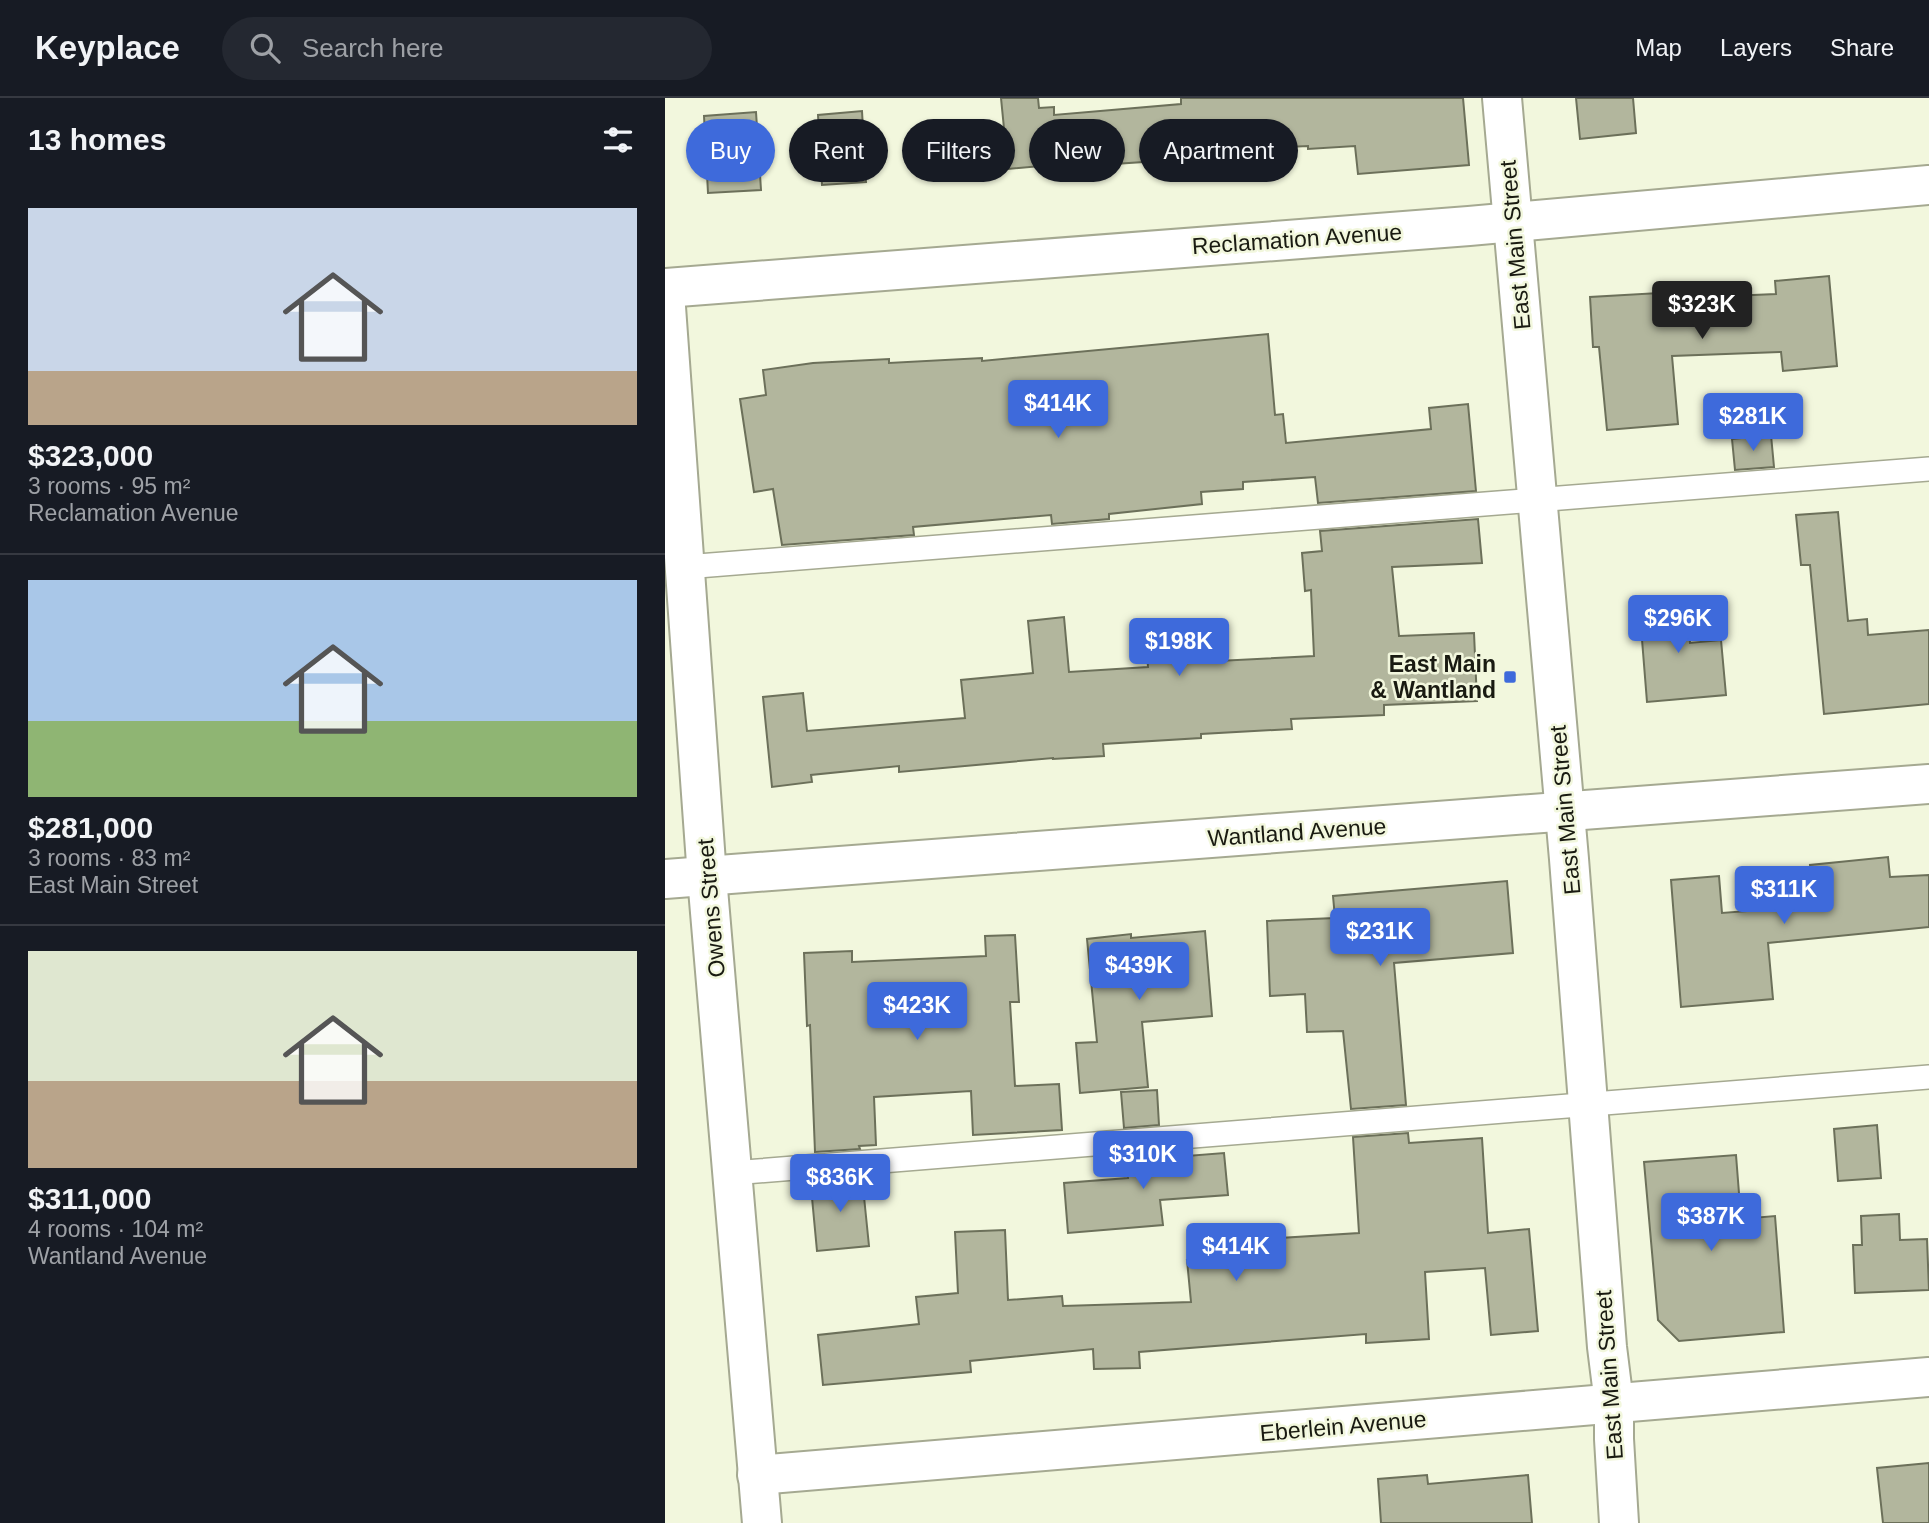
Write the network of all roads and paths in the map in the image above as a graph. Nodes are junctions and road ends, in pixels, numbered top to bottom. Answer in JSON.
{"nodes":[{"id":1,"x":1502,"y":98,"type":"edge"},
{"id":2,"x":1929,"y":185,"type":"edge"},
{"id":3,"x":1512,"y":222,"type":"junction"},
{"id":4,"x":665,"y":291,"type":"edge"},
{"id":5,"x":1929,"y":468,"type":"edge"},
{"id":6,"x":1537,"y":500,"type":"junction"},
{"id":7,"x":685,"y":567,"type":"junction"},
{"id":8,"x":1929,"y":784,"type":"edge"},
{"id":9,"x":1565,"y":812,"type":"junction"},
{"id":10,"x":707,"y":877,"type":"junction"},
{"id":11,"x":665,"y":880,"type":"edge"},
{"id":12,"x":1929,"y":1077,"type":"edge"},
{"id":13,"x":1588,"y":1105,"type":"junction"},
{"id":14,"x":732,"y":1172,"type":"junction"},
{"id":15,"x":1929,"y":1377,"type":"edge"},
{"id":16,"x":1614,"y":1403,"type":"junction"},
{"id":17,"x":757,"y":1475,"type":"junction"},
{"id":18,"x":762,"y":1523,"type":"edge"},
{"id":19,"x":1619,"y":1523,"type":"edge"}],
"edges":[{"from":1,"to":3,"type":"street","name":"East Main Street"},
{"from":2,"to":3,"type":"street","name":"Reclamation Avenue"},
{"from":3,"to":4,"type":"street","name":"Reclamation Avenue"},
{"from":3,"to":6,"type":"street","name":"East Main Street"},
{"from":4,"to":7,"type":"street","name":"Owens Street"},
{"from":5,"to":6,"type":"lane"},
{"from":6,"to":7,"type":"lane"},
{"from":6,"to":9,"type":"street","name":"East Main Street"},
{"from":7,"to":10,"type":"street","name":"Owens Street"},
{"from":8,"to":9,"type":"street","name":"Wantland Avenue"},
{"from":9,"to":10,"type":"street","name":"Wantland Avenue"},
{"from":9,"to":13,"type":"street","name":"East Main Street"},
{"from":10,"to":11,"type":"street","name":"Wantland Avenue"},
{"from":10,"to":14,"type":"street","name":"Owens Street"},
{"from":12,"to":13,"type":"lane"},
{"from":13,"to":14,"type":"lane"},
{"from":13,"to":16,"type":"street","name":"East Main Street"},
{"from":14,"to":17,"type":"street","name":"Owens Street"},
{"from":15,"to":16,"type":"street","name":"Eberlein Avenue"},
{"from":16,"to":17,"type":"street","name":"Eberlein Avenue"},
{"from":16,"to":19,"type":"street","name":"East Main Street"},
{"from":17,"to":18,"type":"street","name":"Owens Street"}]}
